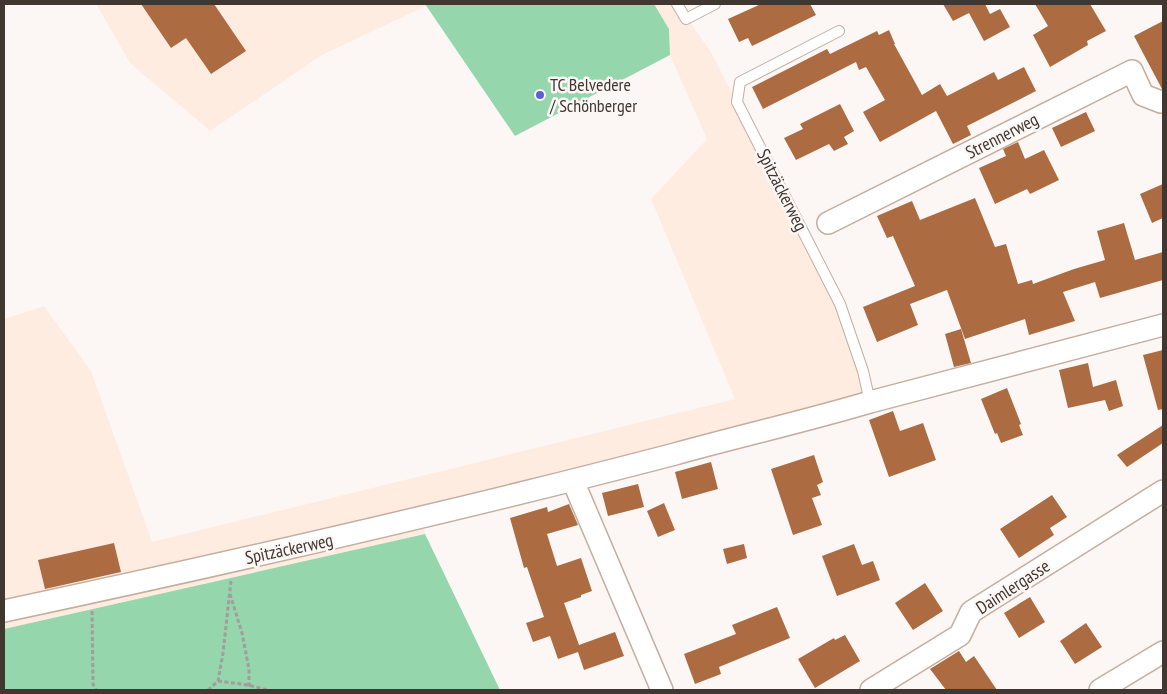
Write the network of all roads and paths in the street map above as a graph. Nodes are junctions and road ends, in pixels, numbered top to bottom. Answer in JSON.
{"nodes":[{"id":1,"x":677,"y":4,"type":"edge"},
{"id":2,"x":716,"y":4,"type":"edge"},
{"id":3,"x":839,"y":30,"type":"dead end"},
{"id":4,"x":1163,"y":101,"type":"edge"},
{"id":5,"x":828,"y":223,"type":"dead end"},
{"id":6,"x":1163,"y":325,"type":"edge"},
{"id":7,"x":870,"y":402,"type":"junction"},
{"id":8,"x":573,"y":481,"type":"junction"},
{"id":9,"x":1163,"y":491,"type":"edge"},
{"id":10,"x":233,"y":561,"type":"junction"},
{"id":11,"x":230,"y":591,"type":"junction"},
{"id":12,"x":91,"y":592,"type":"junction"},
{"id":13,"x":4,"y":611,"type":"edge"},
{"id":14,"x":1163,"y":652,"type":"edge"},
{"id":15,"x":218,"y":681,"type":"junction"},
{"id":16,"x":248,"y":685,"type":"junction"},
{"id":17,"x":96,"y":690,"type":"edge"},
{"id":18,"x":208,"y":690,"type":"edge"},
{"id":19,"x":249,"y":690,"type":"edge"},
{"id":20,"x":268,"y":690,"type":"edge"},
{"id":21,"x":662,"y":690,"type":"edge"},
{"id":22,"x":871,"y":690,"type":"edge"},
{"id":23,"x":1100,"y":690,"type":"edge"}],
"edges":[{"from":1,"to":2,"type":"lane"},
{"from":3,"to":7,"type":"lane","name":"Spitzäckerweg"},
{"from":4,"to":5,"type":"street","name":"Strennerweg"},
{"from":6,"to":7,"type":"street","name":"Spitzäckerweg"},
{"from":7,"to":8,"type":"street","name":"Spitzäckerweg"},
{"from":8,"to":10,"type":"street","name":"Spitzäckerweg"},
{"from":8,"to":21,"type":"street"},
{"from":9,"to":22,"type":"street","name":"Daimlergasse"},
{"from":10,"to":11,"type":"path"},
{"from":10,"to":12,"type":"street","name":"Spitzäckerweg"},
{"from":11,"to":15,"type":"path"},
{"from":11,"to":16,"type":"path"},
{"from":12,"to":13,"type":"street","name":"Spitzäckerweg"},
{"from":12,"to":17,"type":"path"},
{"from":14,"to":23,"type":"street"},
{"from":15,"to":16,"type":"path"},
{"from":15,"to":18,"type":"path"},
{"from":16,"to":19,"type":"path"},
{"from":16,"to":20,"type":"path"}]}
